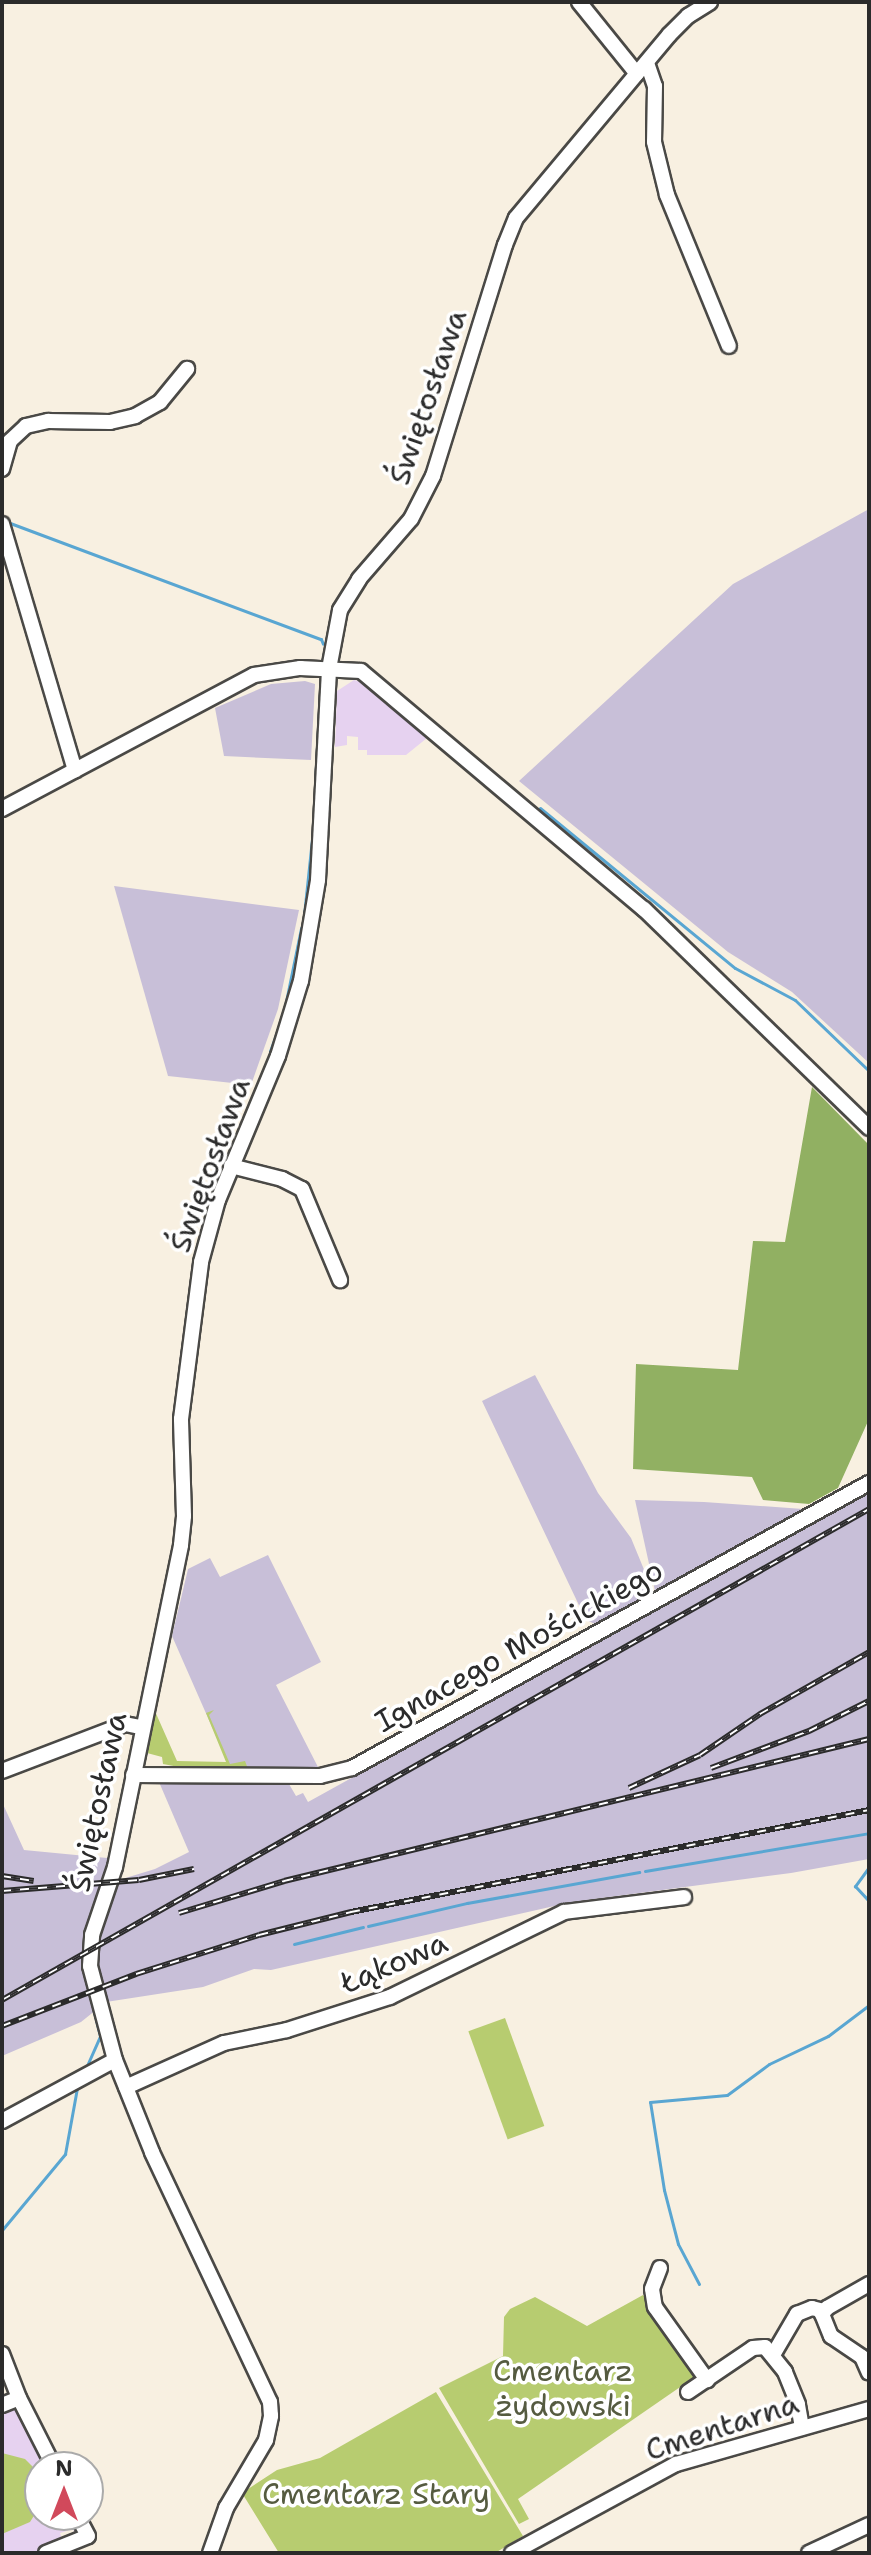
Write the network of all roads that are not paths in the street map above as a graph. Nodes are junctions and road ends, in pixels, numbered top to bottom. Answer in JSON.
{"nodes":[{"id":1,"x":579,"y":2,"type":"edge"},
{"id":2,"x":710,"y":2,"type":"edge"},
{"id":3,"x":690,"y":9,"type":"edge"},
{"id":4,"x":642,"y":69,"type":"junction"},
{"id":5,"x":729,"y":346,"type":"dead end"},
{"id":6,"x":187,"y":369,"type":"dead end"},
{"id":7,"x":2,"y":469,"type":"edge"},
{"id":8,"x":2,"y":524,"type":"edge"},
{"id":9,"x":329,"y":669,"type":"junction"},
{"id":10,"x":75,"y":770,"type":"junction"},
{"id":11,"x":2,"y":809,"type":"edge"},
{"id":12,"x":869,"y":1128,"type":"edge"},
{"id":13,"x":231,"y":1166,"type":"junction"},
{"id":14,"x":340,"y":1280,"type":"dead end"},
{"id":15,"x":869,"y":1483,"type":"edge"},
{"id":16,"x":141,"y":1727,"type":"junction"},
{"id":17,"x":136,"y":1759,"type":"junction"},
{"id":18,"x":2,"y":1771,"type":"edge"},
{"id":19,"x":133,"y":1775,"type":"junction"},
{"id":20,"x":174,"y":1775,"type":"junction"},
{"id":21,"x":684,"y":1897,"type":"dead end"},
{"id":22,"x":115,"y":2060,"type":"junction"},
{"id":23,"x":126,"y":2087,"type":"junction"},
{"id":24,"x":2,"y":2121,"type":"edge"},
{"id":25,"x":660,"y":2268,"type":"dead end"},
{"id":26,"x":869,"y":2284,"type":"edge"},
{"id":27,"x":823,"y":2311,"type":"junction"},
{"id":28,"x":2,"y":2354,"type":"edge"},
{"id":29,"x":773,"y":2355,"type":"junction"},
{"id":30,"x":866,"y":2355,"type":"edge"},
{"id":31,"x":869,"y":2373,"type":"edge"},
{"id":32,"x":707,"y":2380,"type":"junction"},
{"id":33,"x":688,"y":2392,"type":"dead end"},
{"id":34,"x":19,"y":2398,"type":"junction"},
{"id":35,"x":2,"y":2405,"type":"edge"},
{"id":36,"x":869,"y":2409,"type":"edge"},
{"id":37,"x":802,"y":2428,"type":"junction"},
{"id":38,"x":46,"y":2451,"type":"edge"},
{"id":39,"x":869,"y":2525,"type":"edge"},
{"id":40,"x":85,"y":2531,"type":"edge"},
{"id":41,"x":46,"y":2553,"type":"edge"},
{"id":42,"x":210,"y":2553,"type":"edge"},
{"id":43,"x":512,"y":2553,"type":"edge"},
{"id":44,"x":809,"y":2553,"type":"edge"}],
"edges":[{"from":1,"to":4,"type":"street"},
{"from":2,"to":3,"type":"street","name":"Świętosława"},
{"from":3,"to":4,"type":"street","name":"Świętosława"},
{"from":4,"to":5,"type":"street"},
{"from":4,"to":9,"type":"street","name":"Świętosława"},
{"from":6,"to":7,"type":"street"},
{"from":8,"to":10,"type":"street"},
{"from":9,"to":10,"type":"street"},
{"from":9,"to":12,"type":"street"},
{"from":9,"to":13,"type":"street","name":"Świętosława"},
{"from":10,"to":11,"type":"street"},
{"from":13,"to":14,"type":"street"},
{"from":13,"to":16,"type":"street","name":"Świętosława"},
{"from":15,"to":20,"type":"street","name":"Ignacego Mościckiego"},
{"from":16,"to":17,"type":"street","name":"Świętosława"},
{"from":16,"to":18,"type":"street"},
{"from":17,"to":19,"type":"street","name":"Świętosława"},
{"from":17,"to":20,"type":"street","name":"Ignacego Mościckiego"},
{"from":19,"to":20,"type":"street","name":"Ignacego Mościckiego"},
{"from":19,"to":22,"type":"street","name":"Świętosława"},
{"from":21,"to":23,"type":"street","name":"Łąkowa"},
{"from":22,"to":23,"type":"street","name":"Świętosława"},
{"from":22,"to":24,"type":"street"},
{"from":23,"to":42,"type":"street","name":"Świętosława"},
{"from":25,"to":32,"type":"street"},
{"from":26,"to":27,"type":"street"},
{"from":27,"to":29,"type":"street"},
{"from":27,"to":30,"type":"street"},
{"from":28,"to":34,"type":"street"},
{"from":29,"to":32,"type":"street"},
{"from":29,"to":37,"type":"street"},
{"from":30,"to":31,"type":"street"},
{"from":32,"to":33,"type":"street"},
{"from":34,"to":35,"type":"street"},
{"from":34,"to":38,"type":"street"},
{"from":36,"to":37,"type":"street","name":"Cmentarna"},
{"from":37,"to":43,"type":"street","name":"Cmentarna"},
{"from":39,"to":44,"type":"street"},
{"from":40,"to":41,"type":"street"}]}
